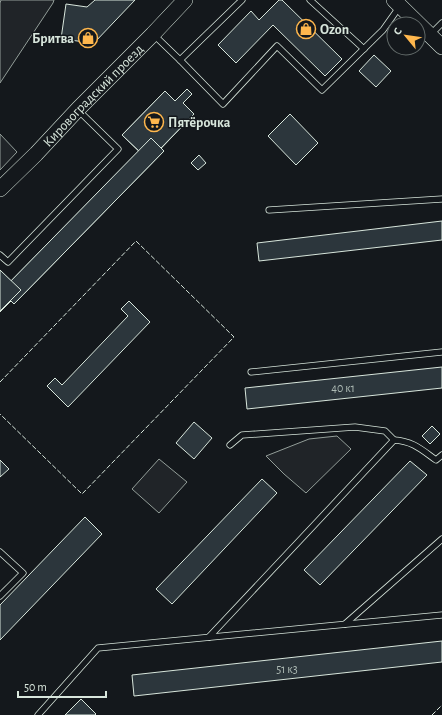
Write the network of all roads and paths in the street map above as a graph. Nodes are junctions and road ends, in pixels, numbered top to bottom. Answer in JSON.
{"nodes":[{"id":1,"x":185,"y":0,"type":"edge"},
{"id":2,"x":242,"y":0,"type":"edge"},
{"id":3,"x":310,"y":0,"type":"edge"},
{"id":4,"x":397,"y":3,"type":"edge"},
{"id":5,"x":442,"y":23,"type":"edge"},
{"id":6,"x":153,"y":34,"type":"junction"},
{"id":7,"x":430,"y":36,"type":"junction"},
{"id":8,"x":442,"y":47,"type":"edge"},
{"id":9,"x":364,"y":49,"type":"junction"},
{"id":10,"x":180,"y":60,"type":"junction"},
{"id":11,"x":78,"y":109,"type":"junction"},
{"id":12,"x":0,"y":189,"type":"edge"},
{"id":13,"x":442,"y":199,"type":"edge"},
{"id":14,"x":269,"y":210,"type":"dead end"},
{"id":15,"x":0,"y":255,"type":"edge"},
{"id":16,"x":442,"y":352,"type":"edge"},
{"id":17,"x":252,"y":372,"type":"dead end"},
{"id":18,"x":394,"y":440,"type":"junction"},
{"id":19,"x":230,"y":445,"type":"dead end"},
{"id":20,"x":442,"y":454,"type":"edge"},
{"id":21,"x":442,"y":539,"type":"edge"},
{"id":22,"x":0,"y":552,"type":"edge"},
{"id":23,"x":0,"y":596,"type":"edge"},
{"id":24,"x":442,"y":615,"type":"edge"},
{"id":25,"x":345,"y":624,"type":"junction"},
{"id":26,"x":209,"y":637,"type":"junction"},
{"id":27,"x":38,"y":715,"type":"edge"}],
"edges":[{"from":1,"to":6,"type":"street","name":"Кировоградский проезд"},
{"from":2,"to":10,"type":"lane"},
{"from":3,"to":9,"type":"lane"},
{"from":4,"to":7,"type":"street"},
{"from":4,"to":9,"type":"lane"},
{"from":5,"to":7,"type":"lane"},
{"from":6,"to":10,"type":"lane"},
{"from":6,"to":11,"type":"street","name":"Кировоградский проезд"},
{"from":7,"to":8,"type":"street"},
{"from":9,"to":10,"type":"lane"},
{"from":11,"to":12,"type":"street","name":"Кировоградский проезд"},
{"from":11,"to":15,"type":"lane"},
{"from":13,"to":14,"type":"lane"},
{"from":16,"to":17,"type":"lane"},
{"from":18,"to":19,"type":"lane"},
{"from":18,"to":20,"type":"lane"},
{"from":18,"to":26,"type":"lane"},
{"from":21,"to":25,"type":"lane"},
{"from":22,"to":23,"type":"lane"},
{"from":24,"to":25,"type":"lane"},
{"from":25,"to":26,"type":"lane"},
{"from":26,"to":27,"type":"lane"}]}
